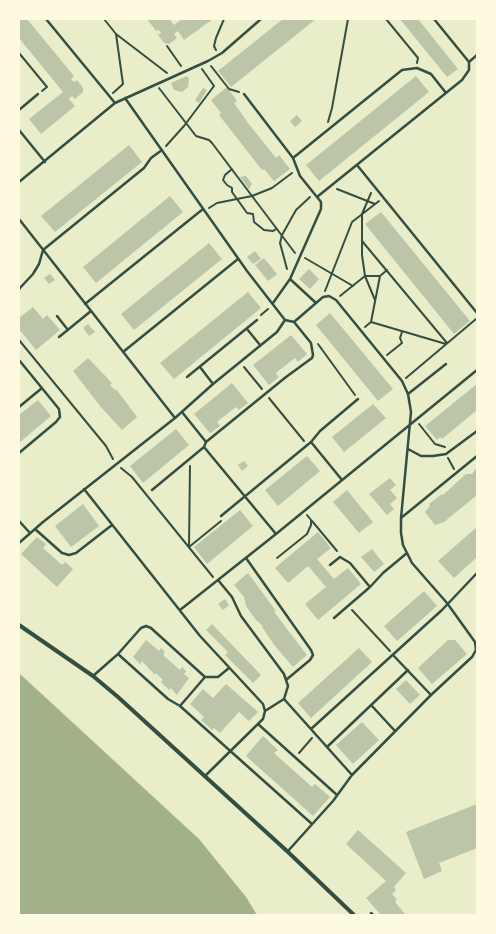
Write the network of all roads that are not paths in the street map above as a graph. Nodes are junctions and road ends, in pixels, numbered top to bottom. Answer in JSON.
{"nodes":[{"id":1,"x":46,"y":19,"type":"edge"},
{"id":2,"x":260,"y":19,"type":"edge"},
{"id":3,"x":434,"y":19,"type":"edge"},
{"id":4,"x":477,"y":55,"type":"edge"},
{"id":5,"x":469,"y":62,"type":"junction"},
{"id":6,"x":446,"y":93,"type":"junction"},
{"id":7,"x":38,"y":94,"type":"road end"},
{"id":8,"x":244,"y":94,"type":"road end"},
{"id":9,"x":125,"y":98,"type":"junction"},
{"id":10,"x":115,"y":103,"type":"junction"},
{"id":11,"x":19,"y":110,"type":"edge"},
{"id":12,"x":19,"y":130,"type":"edge"},
{"id":13,"x":162,"y":150,"type":"junction"},
{"id":14,"x":293,"y":158,"type":"junction"},
{"id":15,"x":45,"y":162,"type":"junction"},
{"id":16,"x":357,"y":165,"type":"junction"},
{"id":17,"x":19,"y":182,"type":"edge"},
{"id":18,"x":316,"y":196,"type":"junction"},
{"id":19,"x":204,"y":210,"type":"junction"},
{"id":20,"x":19,"y":219,"type":"edge"},
{"id":21,"x":43,"y":250,"type":"junction"},
{"id":22,"x":238,"y":259,"type":"junction"},
{"id":23,"x":290,"y":279,"type":"junction"},
{"id":24,"x":19,"y":289,"type":"edge"},
{"id":25,"x":273,"y":303,"type":"junction"},
{"id":26,"x":316,"y":303,"type":"junction"},
{"id":27,"x":85,"y":304,"type":"junction"},
{"id":28,"x":91,"y":311,"type":"junction"},
{"id":29,"x":477,"y":313,"type":"edge"},
{"id":30,"x":57,"y":316,"type":"dead end"},
{"id":31,"x":257,"y":320,"type":"road end"},
{"id":32,"x":285,"y":320,"type":"junction"},
{"id":33,"x":294,"y":322,"type":"junction"},
{"id":34,"x":247,"y":329,"type":"junction"},
{"id":35,"x":68,"y":330,"type":"junction"},
{"id":36,"x":59,"y":337,"type":"dead end"},
{"id":37,"x":260,"y":345,"type":"junction"},
{"id":38,"x":123,"y":352,"type":"junction"},
{"id":39,"x":19,"y":360,"type":"edge"},
{"id":40,"x":446,"y":364,"type":"dead end"},
{"id":41,"x":200,"y":367,"type":"junction"},
{"id":42,"x":477,"y":370,"type":"edge"},
{"id":43,"x":187,"y":377,"type":"dead end"},
{"id":44,"x":213,"y":384,"type":"junction"},
{"id":45,"x":42,"y":388,"type":"junction"},
{"id":46,"x":408,"y":394,"type":"junction"},
{"id":47,"x":358,"y":399,"type":"road end"},
{"id":48,"x":19,"y":407,"type":"edge"},
{"id":49,"x":182,"y":412,"type":"junction"},
{"id":50,"x":175,"y":418,"type":"junction"},
{"id":51,"x":411,"y":423,"type":"junction"},
{"id":52,"x":477,"y":431,"type":"edge"},
{"id":53,"x":206,"y":442,"type":"junction"},
{"id":54,"x":312,"y":442,"type":"junction"},
{"id":55,"x":204,"y":447,"type":"junction"},
{"id":56,"x":408,"y":449,"type":"junction"},
{"id":57,"x":19,"y":453,"type":"edge"},
{"id":58,"x":477,"y":456,"type":"edge"},
{"id":59,"x":342,"y":480,"type":"junction"},
{"id":60,"x":84,"y":490,"type":"junction"},
{"id":61,"x":152,"y":490,"type":"dead end"},
{"id":62,"x":245,"y":496,"type":"junction"},
{"id":63,"x":223,"y":517,"type":"road end"},
{"id":64,"x":401,"y":518,"type":"junction"},
{"id":65,"x":19,"y":521,"type":"edge"},
{"id":66,"x":112,"y":525,"type":"junction"},
{"id":67,"x":35,"y":529,"type":"junction"},
{"id":68,"x":30,"y":533,"type":"junction"},
{"id":69,"x":276,"y":534,"type":"junction"},
{"id":70,"x":19,"y":544,"type":"edge"},
{"id":71,"x":407,"y":553,"type":"junction"},
{"id":72,"x":246,"y":558,"type":"junction"},
{"id":73,"x":330,"y":565,"type":"dead end"},
{"id":74,"x":477,"y":573,"type":"edge"},
{"id":75,"x":218,"y":580,"type":"junction"},
{"id":76,"x":370,"y":587,"type":"junction"},
{"id":77,"x":447,"y":603,"type":"junction"},
{"id":78,"x":180,"y":610,"type":"junction"},
{"id":79,"x":334,"y":618,"type":"dead end"},
{"id":80,"x":19,"y":625,"type":"edge"},
{"id":81,"x":118,"y":654,"type":"junction"},
{"id":82,"x":393,"y":655,"type":"junction"},
{"id":83,"x":229,"y":668,"type":"junction"},
{"id":84,"x":408,"y":670,"type":"junction"},
{"id":85,"x":93,"y":676,"type":"junction"},
{"id":86,"x":205,"y":677,"type":"junction"},
{"id":87,"x":286,"y":680,"type":"junction"},
{"id":88,"x":431,"y":695,"type":"junction"},
{"id":89,"x":284,"y":699,"type":"junction"},
{"id":90,"x":180,"y":706,"type":"junction"},
{"id":91,"x":372,"y":706,"type":"junction"},
{"id":92,"x":265,"y":712,"type":"junction"},
{"id":93,"x":258,"y":724,"type":"junction"},
{"id":94,"x":311,"y":729,"type":"junction"},
{"id":95,"x":395,"y":731,"type":"junction"},
{"id":96,"x":327,"y":747,"type":"junction"},
{"id":97,"x":230,"y":751,"type":"junction"},
{"id":98,"x":352,"y":775,"type":"junction"},
{"id":99,"x":204,"y":776,"type":"junction"},
{"id":100,"x":337,"y":795,"type":"junction"},
{"id":101,"x":312,"y":824,"type":"junction"},
{"id":102,"x":288,"y":852,"type":"junction"},
{"id":103,"x":354,"y":915,"type":"edge"}],
"edges":[{"from":1,"to":10,"type":"lane"},
{"from":2,"to":9,"type":"lane"},
{"from":3,"to":5,"type":"lane"},
{"from":4,"to":5,"type":"lane"},
{"from":5,"to":6,"type":"lane"},
{"from":6,"to":14,"type":"lane"},
{"from":6,"to":16,"type":"lane"},
{"from":7,"to":11,"type":"lane"},
{"from":8,"to":14,"type":"lane"},
{"from":9,"to":10,"type":"lane"},
{"from":9,"to":13,"type":"lane"},
{"from":10,"to":15,"type":"lane"},
{"from":12,"to":15,"type":"lane"},
{"from":13,"to":19,"type":"lane"},
{"from":13,"to":21,"type":"lane"},
{"from":14,"to":18,"type":"lane"},
{"from":15,"to":17,"type":"lane"},
{"from":16,"to":18,"type":"lane"},
{"from":16,"to":29,"type":"lane"},
{"from":18,"to":23,"type":"lane"},
{"from":19,"to":22,"type":"lane"},
{"from":19,"to":27,"type":"lane"},
{"from":20,"to":21,"type":"lane"},
{"from":21,"to":24,"type":"lane"},
{"from":21,"to":27,"type":"lane"},
{"from":22,"to":25,"type":"lane"},
{"from":22,"to":38,"type":"lane"},
{"from":23,"to":25,"type":"lane"},
{"from":23,"to":26,"type":"lane"},
{"from":25,"to":32,"type":"lane"},
{"from":26,"to":33,"type":"lane"},
{"from":26,"to":46,"type":"lane"},
{"from":27,"to":28,"type":"lane"},
{"from":28,"to":35,"type":"lane"},
{"from":28,"to":38,"type":"lane"},
{"from":30,"to":35,"type":"lane"},
{"from":31,"to":34,"type":"lane"},
{"from":32,"to":33,"type":"lane"},
{"from":32,"to":37,"type":"lane"},
{"from":33,"to":53,"type":"lane"},
{"from":34,"to":37,"type":"lane"},
{"from":34,"to":41,"type":"lane"},
{"from":35,"to":36,"type":"lane"},
{"from":37,"to":44,"type":"lane"},
{"from":38,"to":50,"type":"lane"},
{"from":39,"to":45,"type":"lane"},
{"from":40,"to":46,"type":"lane"},
{"from":41,"to":43,"type":"lane"},
{"from":41,"to":44,"type":"lane"},
{"from":42,"to":51,"type":"lane"},
{"from":44,"to":49,"type":"lane"},
{"from":45,"to":48,"type":"lane"},
{"from":45,"to":57,"type":"lane"},
{"from":46,"to":51,"type":"lane"},
{"from":47,"to":54,"type":"lane"},
{"from":49,"to":50,"type":"lane"},
{"from":49,"to":53,"type":"lane"},
{"from":50,"to":60,"type":"lane"},
{"from":51,"to":56,"type":"lane"},
{"from":51,"to":59,"type":"lane"},
{"from":52,"to":56,"type":"lane"},
{"from":53,"to":55,"type":"lane"},
{"from":54,"to":59,"type":"lane"},
{"from":54,"to":62,"type":"lane"},
{"from":55,"to":61,"type":"lane"},
{"from":55,"to":62,"type":"lane"},
{"from":56,"to":64,"type":"lane"},
{"from":58,"to":64,"type":"lane"},
{"from":59,"to":69,"type":"lane"},
{"from":60,"to":66,"type":"lane"},
{"from":60,"to":67,"type":"lane"},
{"from":62,"to":63,"type":"lane"},
{"from":62,"to":69,"type":"lane"},
{"from":64,"to":71,"type":"lane"},
{"from":65,"to":68,"type":"lane"},
{"from":66,"to":67,"type":"lane"},
{"from":66,"to":78,"type":"lane"},
{"from":67,"to":68,"type":"lane"},
{"from":68,"to":70,"type":"lane"},
{"from":69,"to":72,"type":"lane"},
{"from":71,"to":76,"type":"lane"},
{"from":71,"to":77,"type":"lane"},
{"from":72,"to":75,"type":"lane"},
{"from":72,"to":87,"type":"lane"},
{"from":73,"to":76,"type":"lane"},
{"from":74,"to":77,"type":"lane"},
{"from":75,"to":78,"type":"lane"},
{"from":75,"to":87,"type":"lane"},
{"from":76,"to":79,"type":"lane"},
{"from":77,"to":82,"type":"lane"},
{"from":77,"to":88,"type":"lane"},
{"from":78,"to":83,"type":"lane"},
{"from":80,"to":85,"type":"street"},
{"from":81,"to":85,"type":"lane"},
{"from":81,"to":86,"type":"lane"},
{"from":81,"to":90,"type":"lane"},
{"from":82,"to":84,"type":"lane"},
{"from":82,"to":94,"type":"lane"},
{"from":83,"to":86,"type":"lane"},
{"from":83,"to":92,"type":"lane"},
{"from":84,"to":88,"type":"lane"},
{"from":84,"to":91,"type":"lane"},
{"from":85,"to":99,"type":"street"},
{"from":86,"to":90,"type":"lane"},
{"from":87,"to":89,"type":"lane"},
{"from":88,"to":95,"type":"lane"},
{"from":89,"to":92,"type":"lane"},
{"from":89,"to":94,"type":"lane"},
{"from":90,"to":97,"type":"lane"},
{"from":91,"to":95,"type":"lane"},
{"from":91,"to":96,"type":"lane"},
{"from":92,"to":93,"type":"lane"},
{"from":93,"to":97,"type":"lane"},
{"from":93,"to":100,"type":"lane"},
{"from":94,"to":96,"type":"lane"},
{"from":95,"to":98,"type":"lane"},
{"from":96,"to":98,"type":"lane"},
{"from":97,"to":99,"type":"lane"},
{"from":97,"to":101,"type":"lane"},
{"from":98,"to":100,"type":"lane"},
{"from":99,"to":102,"type":"street"},
{"from":100,"to":101,"type":"lane"},
{"from":101,"to":102,"type":"lane"},
{"from":102,"to":103,"type":"street"}]}
